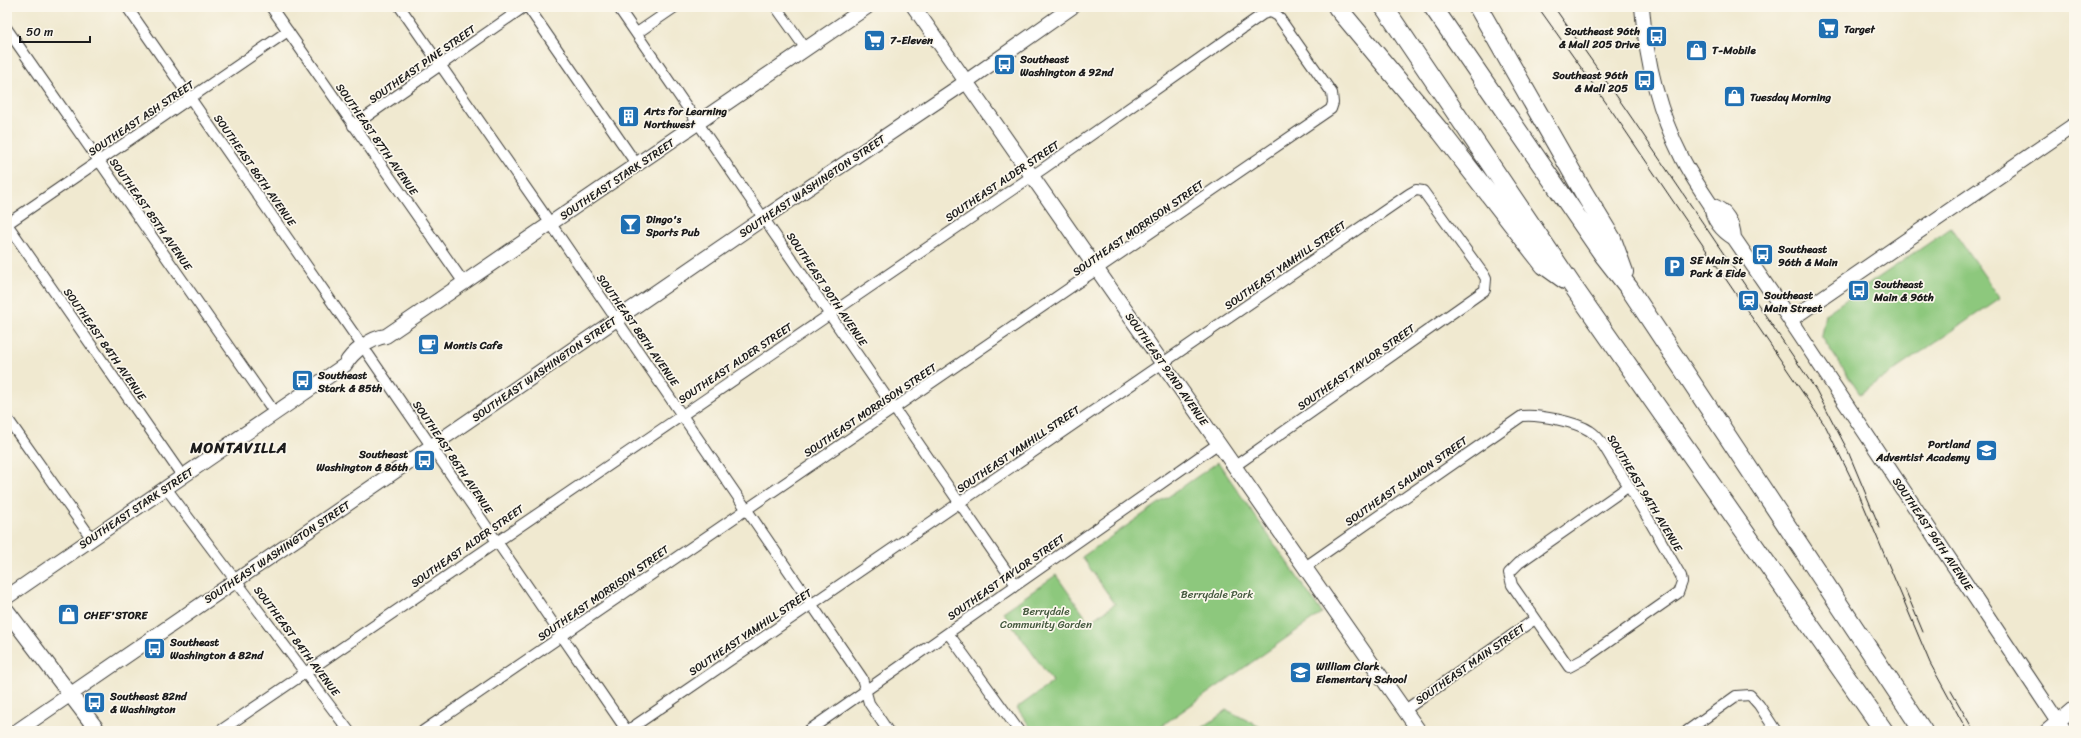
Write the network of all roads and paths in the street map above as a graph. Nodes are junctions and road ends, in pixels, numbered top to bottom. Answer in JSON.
{"nodes":[{"id":1,"x":127,"y":7,"type":"edge"},
{"id":2,"x":271,"y":7,"type":"edge"},
{"id":3,"x":400,"y":7,"type":"edge"},
{"id":4,"x":524,"y":7,"type":"edge"},
{"id":5,"x":528,"y":7,"type":"edge"},
{"id":6,"x":618,"y":7,"type":"edge"},
{"id":7,"x":675,"y":7,"type":"edge"},
{"id":8,"x":776,"y":7,"type":"edge"},
{"id":9,"x":867,"y":7,"type":"edge"},
{"id":10,"x":914,"y":7,"type":"edge"},
{"id":11,"x":1072,"y":7,"type":"edge"},
{"id":12,"x":1337,"y":7,"type":"edge"},
{"id":13,"x":1384,"y":7,"type":"edge"},
{"id":14,"x":1433,"y":7,"type":"edge"},
{"id":15,"x":1478,"y":7,"type":"edge"},
{"id":16,"x":1642,"y":7,"type":"edge"},
{"id":17,"x":7,"y":29,"type":"edge"},
{"id":18,"x":288,"y":32,"type":"junction"},
{"id":19,"x":637,"y":33,"type":"junction"},
{"id":20,"x":806,"y":49,"type":"junction"},
{"id":21,"x":440,"y":65,"type":"junction"},
{"id":22,"x":966,"y":82,"type":"junction"},
{"id":23,"x":190,"y":98,"type":"junction"},
{"id":24,"x":1331,"y":109,"type":"joint"},
{"id":25,"x":699,"y":123,"type":"junction"},
{"id":26,"x":2074,"y":125,"type":"edge"},
{"id":27,"x":353,"y":126,"type":"junction"},
{"id":28,"x":99,"y":161,"type":"junction"},
{"id":29,"x":637,"y":165,"type":"junction"},
{"id":30,"x":1031,"y":175,"type":"junction"},
{"id":31,"x":764,"y":218,"type":"junction"},
{"id":32,"x":7,"y":224,"type":"edge"},
{"id":33,"x":551,"y":224,"type":"junction"},
{"id":34,"x":1098,"y":270,"type":"junction"},
{"id":35,"x":464,"y":283,"type":"junction"},
{"id":36,"x":1486,"y":284,"type":"joint"},
{"id":37,"x":1572,"y":285,"type":"junction"},
{"id":38,"x":1629,"y":288,"type":"junction"},
{"id":39,"x":830,"y":313,"type":"junction"},
{"id":40,"x":616,"y":320,"type":"junction"},
{"id":41,"x":1790,"y":320,"type":"junction"},
{"id":42,"x":366,"y":351,"type":"junction"},
{"id":43,"x":1164,"y":364,"type":"junction"},
{"id":44,"x":894,"y":408,"type":"junction"},
{"id":45,"x":275,"y":413,"type":"junction"},
{"id":46,"x":682,"y":414,"type":"junction"},
{"id":47,"x":1522,"y":416,"type":"joint"},
{"id":48,"x":7,"y":418,"type":"edge"},
{"id":49,"x":1219,"y":443,"type":"junction"},
{"id":50,"x":432,"y":446,"type":"junction"},
{"id":51,"x":1235,"y":466,"type":"junction"},
{"id":52,"x":183,"y":476,"type":"junction"},
{"id":53,"x":1629,"y":486,"type":"junction"},
{"id":54,"x":166,"y":488,"type":"junction"},
{"id":55,"x":960,"y":503,"type":"junction"},
{"id":56,"x":746,"y":508,"type":"junction"},
{"id":57,"x":92,"y":539,"type":"junction"},
{"id":58,"x":496,"y":541,"type":"junction"},
{"id":59,"x":1305,"y":567,"type":"junction"},
{"id":60,"x":237,"y":581,"type":"junction"},
{"id":61,"x":1016,"y":585,"type":"junction"},
{"id":62,"x":7,"y":597,"type":"edge"},
{"id":63,"x":812,"y":604,"type":"junction"},
{"id":64,"x":7,"y":611,"type":"edge"},
{"id":65,"x":1535,"y":619,"type":"junction"},
{"id":66,"x":948,"y":633,"type":"junction"},
{"id":67,"x":562,"y":636,"type":"junction"},
{"id":68,"x":305,"y":672,"type":"junction"},
{"id":69,"x":865,"y":691,"type":"junction"},
{"id":70,"x":70,"y":694,"type":"junction"},
{"id":71,"x":2074,"y":708,"type":"edge"},
{"id":72,"x":1405,"y":710,"type":"junction"},
{"id":73,"x":2061,"y":726,"type":"edge"},
{"id":74,"x":17,"y":731,"type":"edge"},
{"id":75,"x":98,"y":731,"type":"edge"},
{"id":76,"x":220,"y":731,"type":"edge"},
{"id":77,"x":349,"y":731,"type":"edge"},
{"id":78,"x":422,"y":731,"type":"edge"},
{"id":79,"x":627,"y":731,"type":"edge"},
{"id":80,"x":808,"y":731,"type":"edge"},
{"id":81,"x":888,"y":731,"type":"edge"},
{"id":82,"x":1019,"y":731,"type":"edge"},
{"id":83,"x":1419,"y":731,"type":"edge"},
{"id":84,"x":1686,"y":731,"type":"edge"},
{"id":85,"x":1776,"y":731,"type":"edge"},
{"id":86,"x":1884,"y":731,"type":"edge"},
{"id":87,"x":1923,"y":731,"type":"edge"},
{"id":88,"x":2047,"y":731,"type":"edge"}],
"edges":[{"from":1,"to":23,"type":"street","name":"SOUTHEAST 86TH AVENUE"},
{"from":2,"to":18,"type":"street","name":"SOUTHEAST 87TH AVENUE"},
{"from":3,"to":21,"type":"street","name":"SOUTHEAST 88TH AVENUE"},
{"from":4,"to":21,"type":"street","name":"SOUTHEAST PINE STREET"},
{"from":5,"to":29,"type":"street"},
{"from":6,"to":19,"type":"street","name":"SOUTHEAST 90TH AVENUE"},
{"from":7,"to":19,"type":"street"},
{"from":8,"to":20,"type":"street"},
{"from":9,"to":20,"type":"main road","name":"SOUTHEAST STARK STREET"},
{"from":10,"to":22,"type":"main road","name":"SOUTHEAST 92ND AVENUE"},
{"from":11,"to":22,"type":"main road","name":"SOUTHEAST WASHINGTON STREET"},
{"from":12,"to":37,"type":"highway"},
{"from":13,"to":37,"type":"highway"},
{"from":14,"to":38,"type":"highway"},
{"from":15,"to":38,"type":"highway"},
{"from":16,"to":41,"type":"main road","name":"SOUTHEAST 96TH AVENUE"},
{"from":17,"to":28,"type":"street","name":"SOUTHEAST 85TH AVENUE"},
{"from":18,"to":23,"type":"street","name":"SOUTHEAST ASH STREET"},
{"from":18,"to":27,"type":"street","name":"SOUTHEAST 87TH AVENUE"},
{"from":19,"to":25,"type":"street","name":"SOUTHEAST 90TH AVENUE"},
{"from":20,"to":25,"type":"main road","name":"SOUTHEAST STARK STREET"},
{"from":21,"to":27,"type":"street","name":"SOUTHEAST PINE STREET"},
{"from":21,"to":33,"type":"street","name":"SOUTHEAST 88TH AVENUE"},
{"from":22,"to":30,"type":"main road","name":"SOUTHEAST 92ND AVENUE"},
{"from":22,"to":31,"type":"main road","name":"SOUTHEAST WASHINGTON STREET"},
{"from":23,"to":28,"type":"street","name":"SOUTHEAST ASH STREET"},
{"from":23,"to":42,"type":"street","name":"SOUTHEAST 86TH AVENUE"},
{"from":24,"to":30,"type":"street","name":"SOUTHEAST ALDER STREET"},
{"from":24,"to":34,"type":"street","name":"SOUTHEAST MORRISON STREET"},
{"from":25,"to":29,"type":"main road","name":"SOUTHEAST STARK STREET"},
{"from":25,"to":31,"type":"street","name":"SOUTHEAST 90TH AVENUE"},
{"from":26,"to":41,"type":"main road"},
{"from":27,"to":35,"type":"street","name":"SOUTHEAST 87TH AVENUE"},
{"from":28,"to":32,"type":"street","name":"SOUTHEAST ASH STREET"},
{"from":28,"to":45,"type":"street","name":"SOUTHEAST 85TH AVENUE"},
{"from":29,"to":33,"type":"main road","name":"SOUTHEAST STARK STREET"},
{"from":30,"to":34,"type":"main road","name":"SOUTHEAST 92ND AVENUE"},
{"from":30,"to":39,"type":"street","name":"SOUTHEAST ALDER STREET"},
{"from":31,"to":39,"type":"street","name":"SOUTHEAST 90TH AVENUE"},
{"from":31,"to":40,"type":"main road","name":"SOUTHEAST WASHINGTON STREET"},
{"from":32,"to":52,"type":"street","name":"SOUTHEAST 84TH AVENUE"},
{"from":33,"to":35,"type":"main road","name":"SOUTHEAST STARK STREET"},
{"from":33,"to":40,"type":"street","name":"SOUTHEAST 88TH AVENUE"},
{"from":34,"to":43,"type":"main road","name":"SOUTHEAST 92ND AVENUE"},
{"from":34,"to":44,"type":"street","name":"SOUTHEAST MORRISON STREET"},
{"from":35,"to":42,"type":"main road","name":"SOUTHEAST STARK STREET"},
{"from":36,"to":43,"type":"street","name":"SOUTHEAST YAMHILL STREET"},
{"from":36,"to":51,"type":"street","name":"SOUTHEAST TAYLOR STREET"},
{"from":37,"to":86,"type":"highway"},
{"from":38,"to":87,"type":"highway"},
{"from":39,"to":44,"type":"street","name":"SOUTHEAST 90TH AVENUE"},
{"from":39,"to":46,"type":"street","name":"SOUTHEAST ALDER STREET"},
{"from":40,"to":46,"type":"street","name":"SOUTHEAST 88TH AVENUE"},
{"from":40,"to":50,"type":"main road","name":"SOUTHEAST WASHINGTON STREET"},
{"from":41,"to":73,"type":"main road","name":"SOUTHEAST 96TH AVENUE"},
{"from":42,"to":45,"type":"main road","name":"SOUTHEAST STARK STREET"},
{"from":42,"to":50,"type":"street","name":"SOUTHEAST 86TH AVENUE"},
{"from":43,"to":49,"type":"main road","name":"SOUTHEAST 92ND AVENUE"},
{"from":43,"to":55,"type":"street","name":"SOUTHEAST YAMHILL STREET"},
{"from":44,"to":55,"type":"street","name":"SOUTHEAST 90TH AVENUE"},
{"from":44,"to":56,"type":"street","name":"SOUTHEAST MORRISON STREET"},
{"from":45,"to":52,"type":"main road","name":"SOUTHEAST STARK STREET"},
{"from":46,"to":56,"type":"street","name":"SOUTHEAST 88TH AVENUE"},
{"from":46,"to":58,"type":"street","name":"SOUTHEAST ALDER STREET"},
{"from":47,"to":53,"type":"street","name":"SOUTHEAST 94TH AVENUE"},
{"from":47,"to":59,"type":"street","name":"SOUTHEAST SALMON STREET"},
{"from":48,"to":57,"type":"street"},
{"from":49,"to":51,"type":"main road","name":"SOUTHEAST 92ND AVENUE"},
{"from":49,"to":61,"type":"street","name":"SOUTHEAST TAYLOR STREET"},
{"from":50,"to":58,"type":"street","name":"SOUTHEAST 86TH AVENUE"},
{"from":50,"to":60,"type":"main road","name":"SOUTHEAST WASHINGTON STREET"},
{"from":51,"to":59,"type":"main road","name":"SOUTHEAST 92ND AVENUE"},
{"from":52,"to":54,"type":"main road","name":"SOUTHEAST STARK STREET"},
{"from":53,"to":65,"type":"street"},
{"from":53,"to":65,"type":"street","name":"SOUTHEAST 94TH AVENUE"},
{"from":54,"to":57,"type":"main road","name":"SOUTHEAST STARK STREET"},
{"from":54,"to":60,"type":"street","name":"SOUTHEAST 84TH AVENUE"},
{"from":55,"to":61,"type":"street","name":"SOUTHEAST 90TH AVENUE"},
{"from":55,"to":63,"type":"street","name":"SOUTHEAST YAMHILL STREET"},
{"from":56,"to":63,"type":"street","name":"SOUTHEAST 88TH AVENUE"},
{"from":56,"to":67,"type":"street","name":"SOUTHEAST MORRISON STREET"},
{"from":57,"to":62,"type":"main road","name":"SOUTHEAST STARK STREET"},
{"from":58,"to":67,"type":"street","name":"SOUTHEAST 86TH AVENUE"},
{"from":58,"to":68,"type":"street","name":"SOUTHEAST ALDER STREET"},
{"from":59,"to":72,"type":"main road","name":"SOUTHEAST 92ND AVENUE"},
{"from":60,"to":68,"type":"street","name":"SOUTHEAST 84TH AVENUE"},
{"from":60,"to":70,"type":"main road","name":"SOUTHEAST WASHINGTON STREET"},
{"from":61,"to":66,"type":"street","name":"SOUTHEAST TAYLOR STREET"},
{"from":63,"to":69,"type":"street","name":"SOUTHEAST 88TH AVENUE"},
{"from":63,"to":79,"type":"street","name":"SOUTHEAST YAMHILL STREET"},
{"from":64,"to":70,"type":"main road"},
{"from":65,"to":72,"type":"street","name":"SOUTHEAST MAIN STREET"},
{"from":66,"to":69,"type":"street","name":"SOUTHEAST TAYLOR STREET"},
{"from":66,"to":82,"type":"street"},
{"from":67,"to":78,"type":"street","name":"SOUTHEAST MORRISON STREET"},
{"from":67,"to":79,"type":"street","name":"SOUTHEAST 86TH AVENUE"},
{"from":68,"to":76,"type":"street","name":"SOUTHEAST ALDER STREET"},
{"from":68,"to":77,"type":"street","name":"SOUTHEAST 84TH AVENUE"},
{"from":69,"to":80,"type":"street","name":"SOUTHEAST TAYLOR STREET"},
{"from":69,"to":81,"type":"street","name":"SOUTHEAST 88TH AVENUE"},
{"from":70,"to":74,"type":"main road","name":"SOUTHEAST WASHINGTON STREET"},
{"from":70,"to":75,"type":"main road"},
{"from":71,"to":73,"type":"main road"},
{"from":72,"to":83,"type":"main road","name":"SOUTHEAST 92ND AVENUE"},
{"from":73,"to":88,"type":"main road"},
{"from":84,"to":85,"type":"street"}]}
